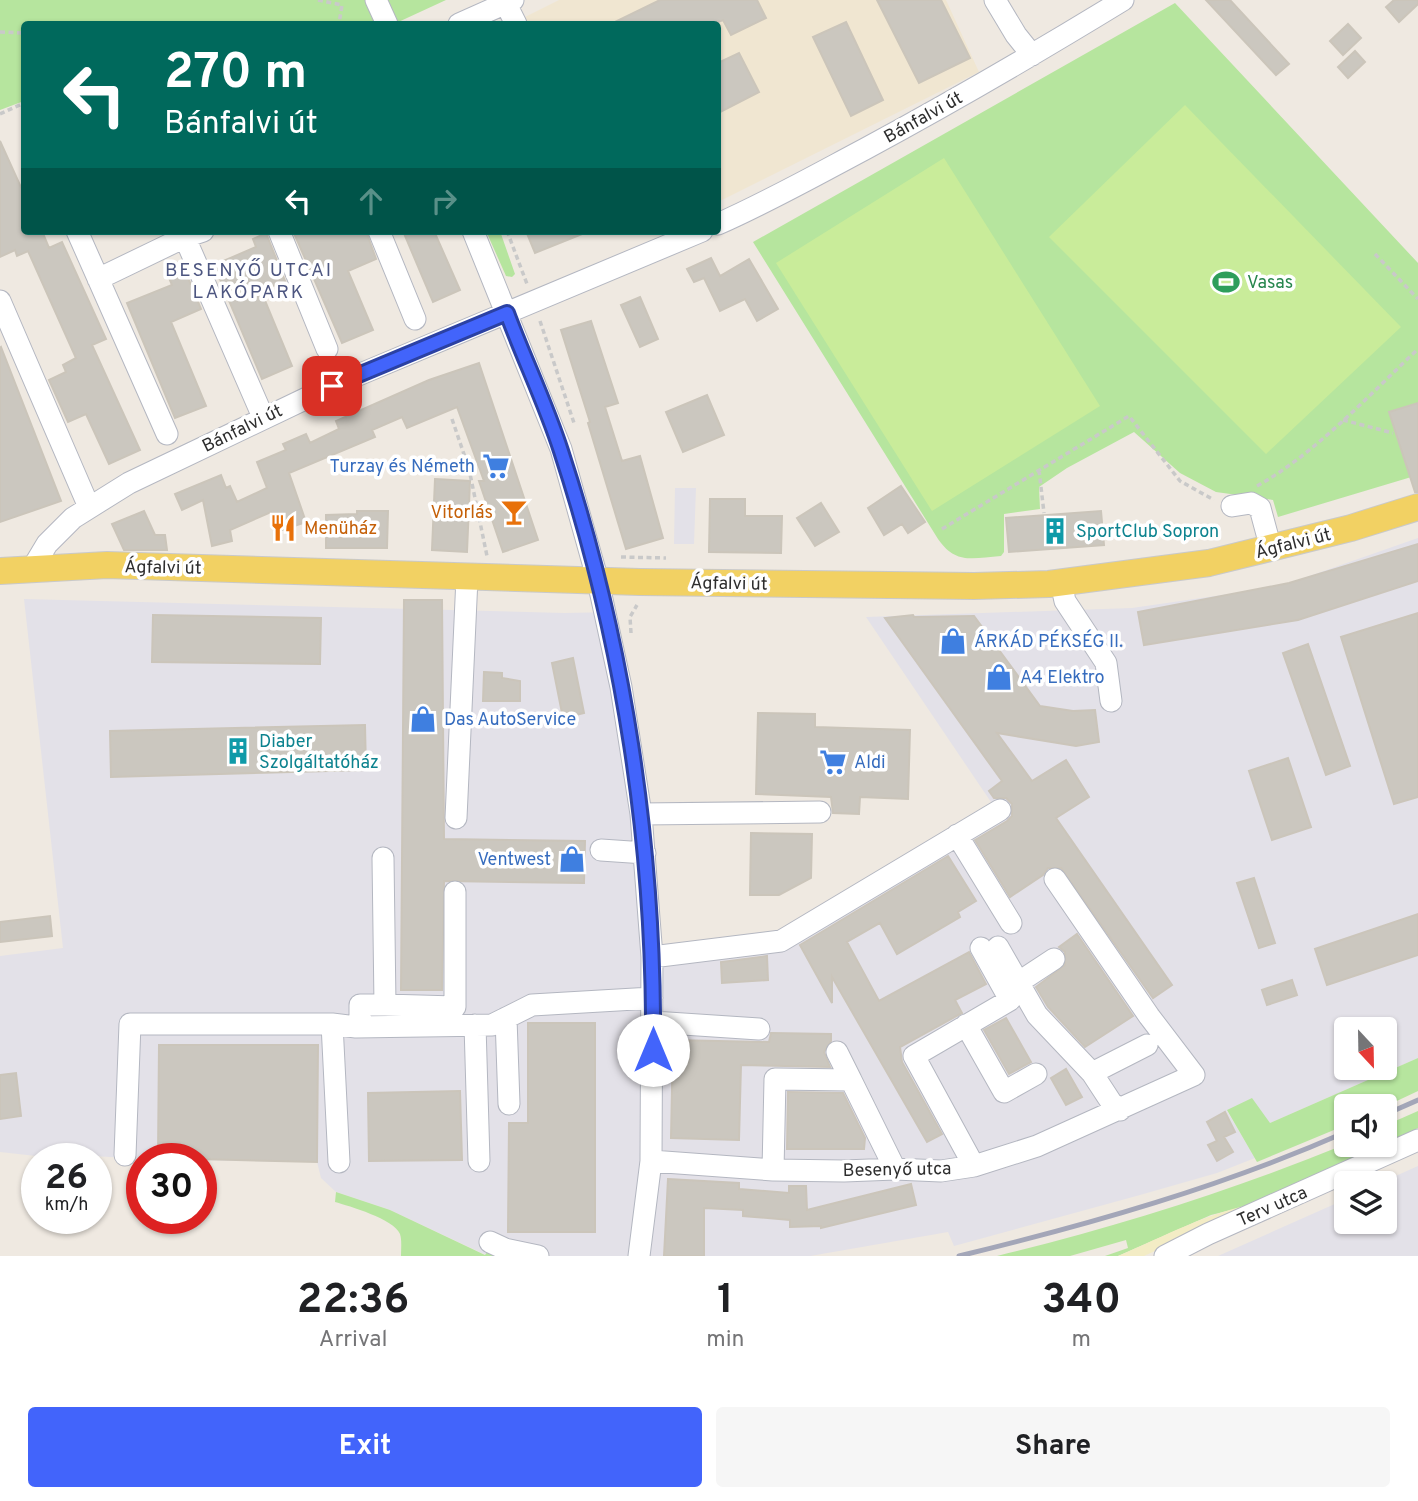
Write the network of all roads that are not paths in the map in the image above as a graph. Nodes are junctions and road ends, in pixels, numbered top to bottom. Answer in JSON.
{"nodes":[{"id":1,"x":376,"y":0,"type":"edge"},
{"id":2,"x":995,"y":0,"type":"edge"},
{"id":3,"x":1123,"y":0,"type":"edge"},
{"id":4,"x":510,"y":2,"type":"edge"},
{"id":5,"x":386,"y":21,"type":"edge"},
{"id":6,"x":466,"y":21,"type":"edge"},
{"id":7,"x":515,"y":21,"type":"edge"},
{"id":8,"x":1032,"y":55,"type":"junction"},
{"id":9,"x":721,"y":222,"type":"edge"},
{"id":10,"x":79,"y":235,"type":"edge"},
{"id":11,"x":186,"y":235,"type":"edge"},
{"id":12,"x":191,"y":235,"type":"edge"},
{"id":13,"x":281,"y":235,"type":"edge"},
{"id":14,"x":381,"y":235,"type":"edge"},
{"id":15,"x":474,"y":235,"type":"edge"},
{"id":16,"x":693,"y":235,"type":"edge"},
{"id":17,"x":98,"y":279,"type":"junction"},
{"id":18,"x":0,"y":301,"type":"edge"},
{"id":19,"x":507,"y":313,"type":"junction"},
{"id":20,"x":415,"y":319,"type":"dead end"},
{"id":21,"x":327,"y":349,"type":"dead end"},
{"id":22,"x":263,"y":417,"type":"junction"},
{"id":23,"x":167,"y":434,"type":"dead end"},
{"id":24,"x":85,"y":498,"type":"junction"},
{"id":25,"x":1228,"y":503,"type":"road end"},
{"id":26,"x":1418,"y":507,"type":"edge"},
{"id":27,"x":1271,"y":549,"type":"junction"},
{"id":28,"x":32,"y":569,"type":"junction"},
{"id":29,"x":0,"y":571,"type":"edge"},
{"id":30,"x":478,"y":578,"type":"junction"},
{"id":31,"x":598,"y":581,"type":"junction"},
{"id":32,"x":1061,"y":583,"type":"junction"},
{"id":33,"x":1111,"y":701,"type":"dead end"},
{"id":34,"x":1000,"y":810,"type":"dead end"},
{"id":35,"x":820,"y":812,"type":"dead end"},
{"id":36,"x":641,"y":814,"type":"junction"},
{"id":37,"x":456,"y":818,"type":"dead end"},
{"id":38,"x":957,"y":835,"type":"junction"},
{"id":39,"x":601,"y":850,"type":"dead end"},
{"id":40,"x":645,"y":853,"type":"junction"},
{"id":41,"x":383,"y":858,"type":"dead end"},
{"id":42,"x":1055,"y":879,"type":"dead end"},
{"id":43,"x":455,"y":892,"type":"dead end"},
{"id":44,"x":1011,"y":923,"type":"dead end"},
{"id":45,"x":652,"y":957,"type":"junction"},
{"id":46,"x":1054,"y":959,"type":"dead end"},
{"id":47,"x":1019,"y":982,"type":"junction"},
{"id":48,"x":652,"y":998,"type":"junction"},
{"id":49,"x":384,"y":1005,"type":"junction"},
{"id":50,"x":506,"y":1018,"type":"junction"},
{"id":51,"x":653,"y":1022,"type":"junction"},
{"id":52,"x":332,"y":1024,"type":"junction"},
{"id":53,"x":475,"y":1025,"type":"junction"},
{"id":54,"x":966,"y":1025,"type":"junction"},
{"id":55,"x":358,"y":1027,"type":"junction"},
{"id":56,"x":759,"y":1029,"type":"dead end"},
{"id":57,"x":1147,"y":1045,"type":"dead end"},
{"id":58,"x":837,"y":1052,"type":"dead end"},
{"id":59,"x":1091,"y":1073,"type":"junction"},
{"id":60,"x":1036,"y":1074,"type":"dead end"},
{"id":61,"x":851,"y":1080,"type":"junction"},
{"id":62,"x":509,"y":1104,"type":"dead end"},
{"id":63,"x":1126,"y":1108,"type":"junction"},
{"id":64,"x":1418,"y":1140,"type":"edge"},
{"id":65,"x":125,"y":1155,"type":"dead end"},
{"id":66,"x":479,"y":1161,"type":"dead end"},
{"id":67,"x":651,"y":1161,"type":"junction"},
{"id":68,"x":339,"y":1162,"type":"dead end"},
{"id":69,"x":974,"y":1166,"type":"junction"},
{"id":70,"x":895,"y":1169,"type":"junction"},
{"id":71,"x":773,"y":1170,"type":"junction"},
{"id":72,"x":490,"y":1242,"type":"dead end"},
{"id":73,"x":538,"y":1256,"type":"edge"},
{"id":74,"x":639,"y":1256,"type":"edge"},
{"id":75,"x":1165,"y":1256,"type":"edge"}],
"edges":[{"from":1,"to":5,"type":"street"},
{"from":2,"to":8,"type":"street"},
{"from":3,"to":8,"type":"street","name":"Bánfalvi út"},
{"from":4,"to":6,"type":"street"},
{"from":4,"to":7,"type":"street"},
{"from":8,"to":9,"type":"street","name":"Bánfalvi út"},
{"from":10,"to":17,"type":"street"},
{"from":11,"to":17,"type":"street"},
{"from":12,"to":22,"type":"street"},
{"from":13,"to":21,"type":"street"},
{"from":14,"to":20,"type":"street"},
{"from":15,"to":19,"type":"street"},
{"from":16,"to":19,"type":"street","name":"Bánfalvi út"},
{"from":17,"to":23,"type":"street"},
{"from":18,"to":24,"type":"street"},
{"from":19,"to":22,"type":"street","name":"Bánfalvi út"},
{"from":19,"to":31,"type":"street"},
{"from":22,"to":24,"type":"street","name":"Bánfalvi út"},
{"from":24,"to":28,"type":"street","name":"Bánfalvi út"},
{"from":25,"to":27,"type":"street"},
{"from":26,"to":27,"type":"main road","name":"Ágfalvi út"},
{"from":27,"to":32,"type":"main road","name":"Ágfalvi út"},
{"from":28,"to":29,"type":"main road"},
{"from":28,"to":30,"type":"main road","name":"Ágfalvi út"},
{"from":30,"to":31,"type":"main road","name":"Ágfalvi út"},
{"from":30,"to":37,"type":"street"},
{"from":31,"to":32,"type":"main road","name":"Ágfalvi út"},
{"from":31,"to":36,"type":"street"},
{"from":32,"to":33,"type":"street"},
{"from":34,"to":38,"type":"street"},
{"from":35,"to":36,"type":"street"},
{"from":36,"to":40,"type":"street"},
{"from":38,"to":44,"type":"street"},
{"from":38,"to":45,"type":"street"},
{"from":39,"to":40,"type":"street"},
{"from":40,"to":45,"type":"street"},
{"from":41,"to":49,"type":"street"},
{"from":42,"to":63,"type":"street","name":"Besenyő utca"},
{"from":43,"to":49,"type":"street"},
{"from":45,"to":48,"type":"street"},
{"from":46,"to":47,"type":"street"},
{"from":47,"to":54,"type":"street"},
{"from":47,"to":59,"type":"street"},
{"from":48,"to":50,"type":"street"},
{"from":48,"to":51,"type":"street"},
{"from":49,"to":55,"type":"street"},
{"from":50,"to":53,"type":"street"},
{"from":50,"to":62,"type":"street"},
{"from":51,"to":56,"type":"street"},
{"from":51,"to":67,"type":"street"},
{"from":52,"to":55,"type":"street"},
{"from":52,"to":65,"type":"street"},
{"from":52,"to":68,"type":"street"},
{"from":53,"to":55,"type":"street"},
{"from":53,"to":66,"type":"street"},
{"from":54,"to":60,"type":"street"},
{"from":54,"to":69,"type":"street"},
{"from":57,"to":59,"type":"street"},
{"from":58,"to":61,"type":"street"},
{"from":59,"to":63,"type":"street"},
{"from":61,"to":70,"type":"street"},
{"from":61,"to":71,"type":"street"},
{"from":63,"to":69,"type":"street","name":"Besenyő utca"},
{"from":64,"to":75,"type":"street","name":"Terv utca"},
{"from":67,"to":71,"type":"street","name":"Besenyő utca"},
{"from":67,"to":74,"type":"street"},
{"from":69,"to":70,"type":"street","name":"Besenyő utca"},
{"from":70,"to":71,"type":"street","name":"Besenyő utca"},
{"from":72,"to":73,"type":"street"}]}
